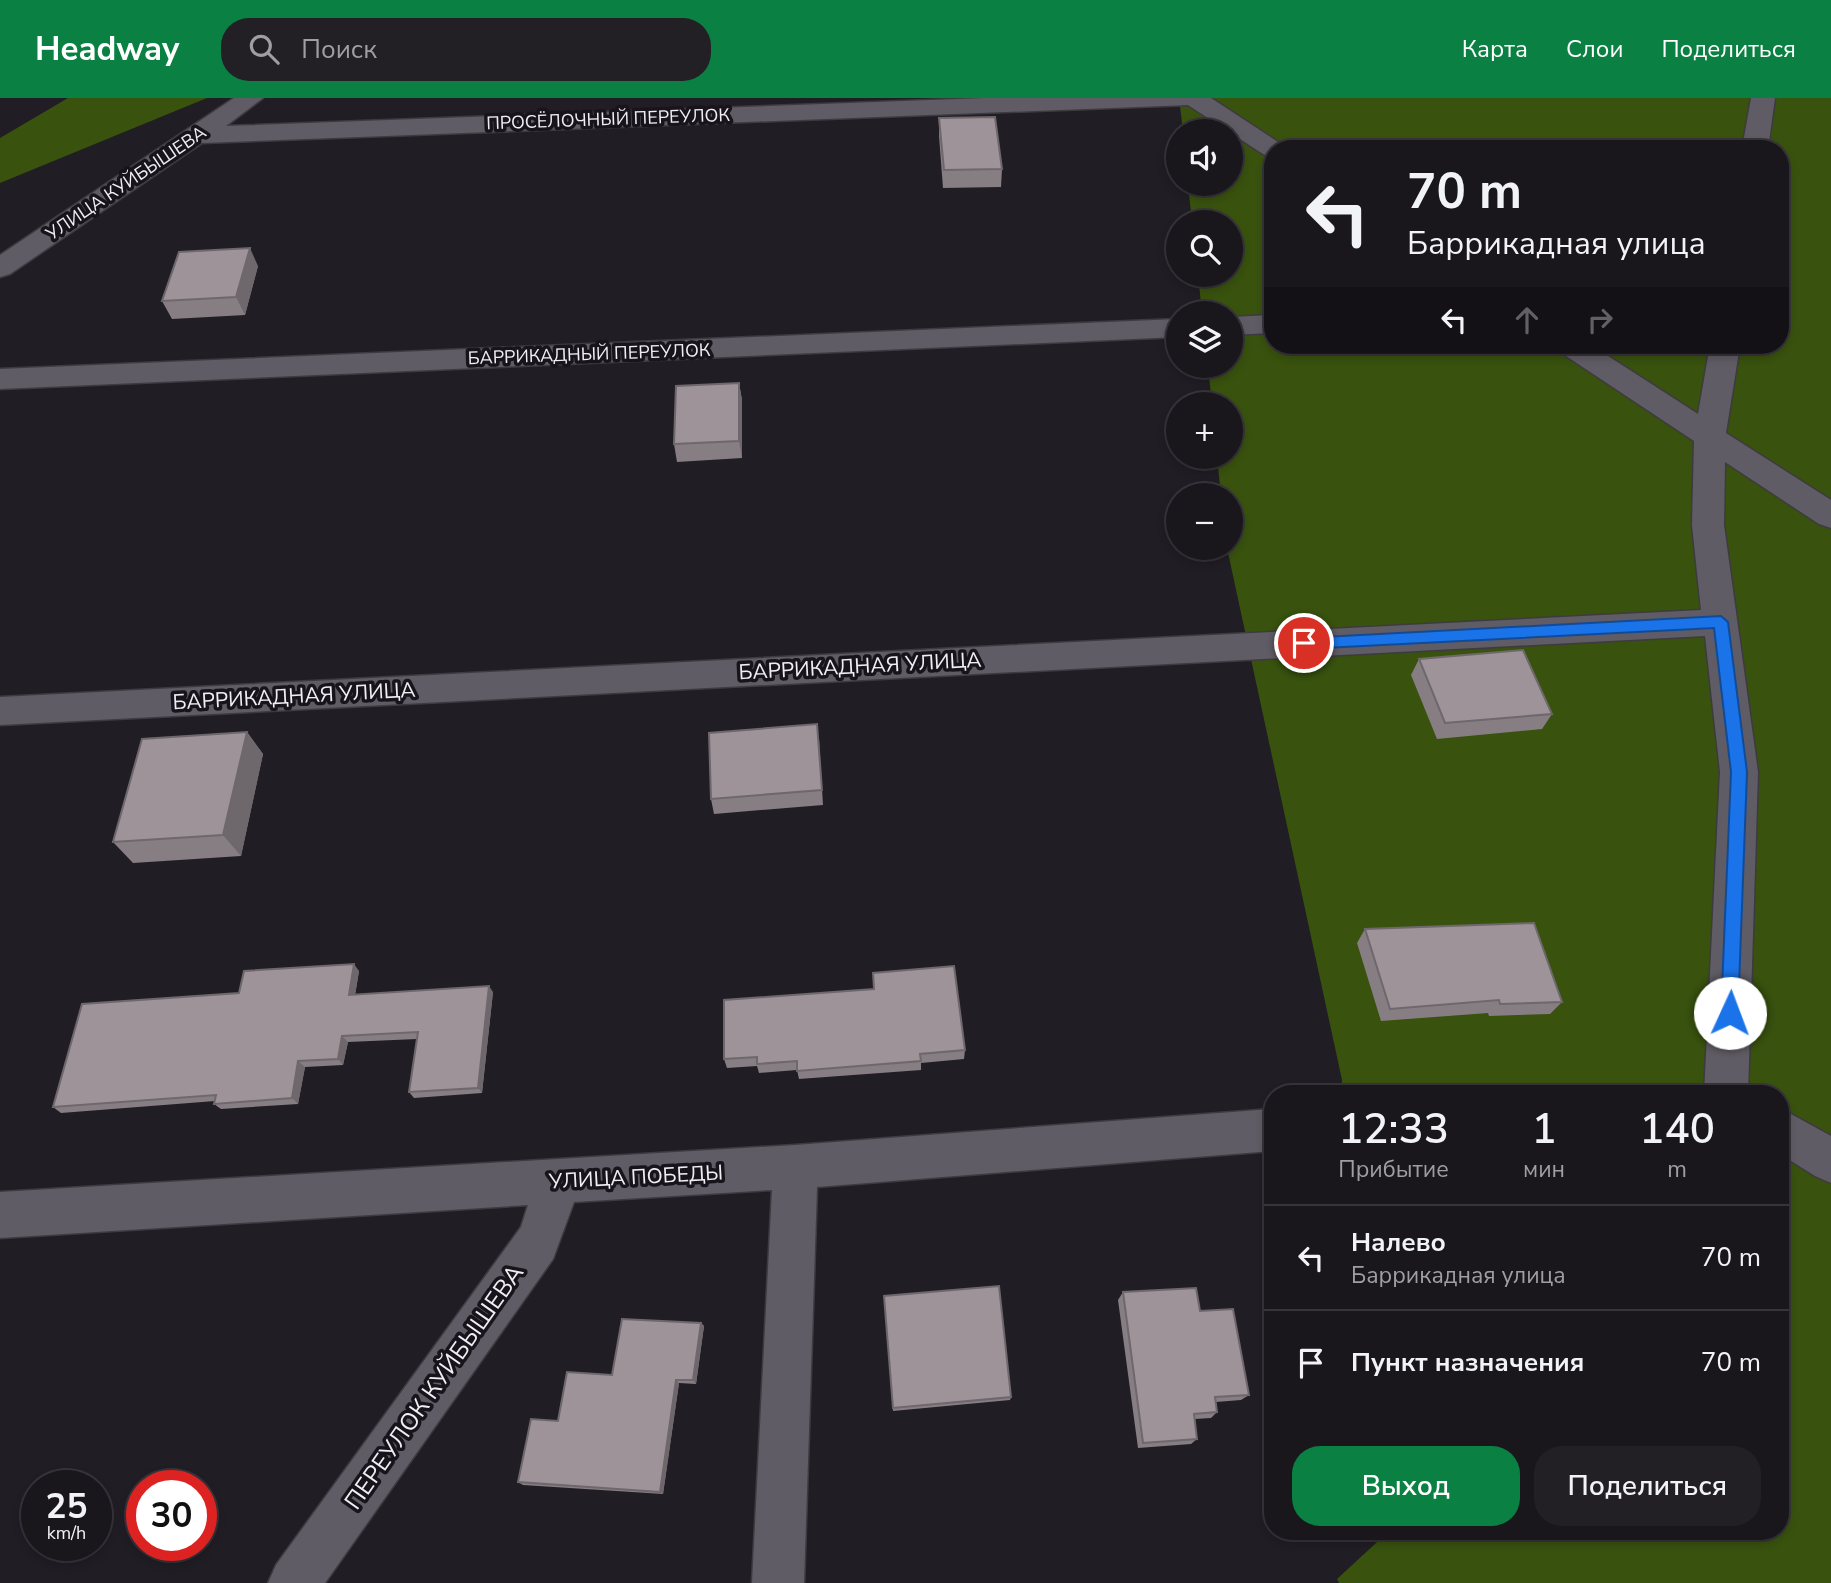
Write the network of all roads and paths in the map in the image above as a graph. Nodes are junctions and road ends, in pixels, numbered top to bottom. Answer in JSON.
{"nodes":[{"id":1,"x":251,"y":98,"type":"edge"},
{"id":2,"x":1185,"y":98,"type":"edge"},
{"id":3,"x":1194,"y":98,"type":"edge"},
{"id":4,"x":1763,"y":98,"type":"edge"},
{"id":5,"x":198,"y":135,"type":"junction"},
{"id":6,"x":1756,"y":140,"type":"edge"},
{"id":7,"x":1264,"y":144,"type":"edge"},
{"id":8,"x":0,"y":268,"type":"edge"},
{"id":9,"x":1264,"y":324,"type":"edge"},
{"id":10,"x":1243,"y":325,"type":"edge"},
{"id":11,"x":1166,"y":329,"type":"edge"},
{"id":12,"x":1584,"y":354,"type":"edge"},
{"id":13,"x":1724,"y":354,"type":"edge"},
{"id":14,"x":0,"y":379,"type":"edge"},
{"id":15,"x":1710,"y":437,"type":"junction"},
{"id":16,"x":1831,"y":516,"type":"edge"},
{"id":17,"x":1721,"y":622,"type":"junction"},
{"id":18,"x":0,"y":711,"type":"edge"},
{"id":19,"x":1726,"y":1085,"type":"edge"},
{"id":20,"x":1264,"y":1131,"type":"edge"},
{"id":21,"x":1789,"y":1135,"type":"edge"},
{"id":22,"x":1831,"y":1161,"type":"edge"},
{"id":23,"x":795,"y":1167,"type":"junction"},
{"id":24,"x":556,"y":1182,"type":"junction"},
{"id":25,"x":0,"y":1215,"type":"edge"},
{"id":26,"x":294,"y":1583,"type":"edge"},
{"id":27,"x":778,"y":1583,"type":"edge"}],
"edges":[{"from":1,"to":5,"type":"street","name":"УЛИЦА КУЙБЫШЕВА"},
{"from":2,"to":5,"type":"street","name":"ПРОСЁЛОЧНЫЙ ПЕРЕУЛОК"},
{"from":3,"to":7,"type":"street"},
{"from":4,"to":6,"type":"street"},
{"from":5,"to":8,"type":"street","name":"УЛИЦА КУЙБЫШЕВА"},
{"from":9,"to":10,"type":"street"},
{"from":11,"to":14,"type":"street","name":"БАРРИКАДНЫЙ ПЕРЕУЛОК"},
{"from":12,"to":15,"type":"street"},
{"from":13,"to":15,"type":"street"},
{"from":15,"to":16,"type":"street"},
{"from":15,"to":17,"type":"street"},
{"from":17,"to":18,"type":"street","name":"БАРРИКАДНАЯ УЛИЦА"},
{"from":17,"to":19,"type":"street"},
{"from":20,"to":23,"type":"street","name":"УЛИЦА ПОБЕДЫ"},
{"from":21,"to":22,"type":"street"},
{"from":23,"to":24,"type":"street","name":"УЛИЦА ПОБЕДЫ"},
{"from":23,"to":27,"type":"street"},
{"from":24,"to":25,"type":"street","name":"УЛИЦА ПОБЕДЫ"},
{"from":24,"to":26,"type":"street","name":"ПЕРЕУЛОК КУЙБЫШЕВА"}]}
